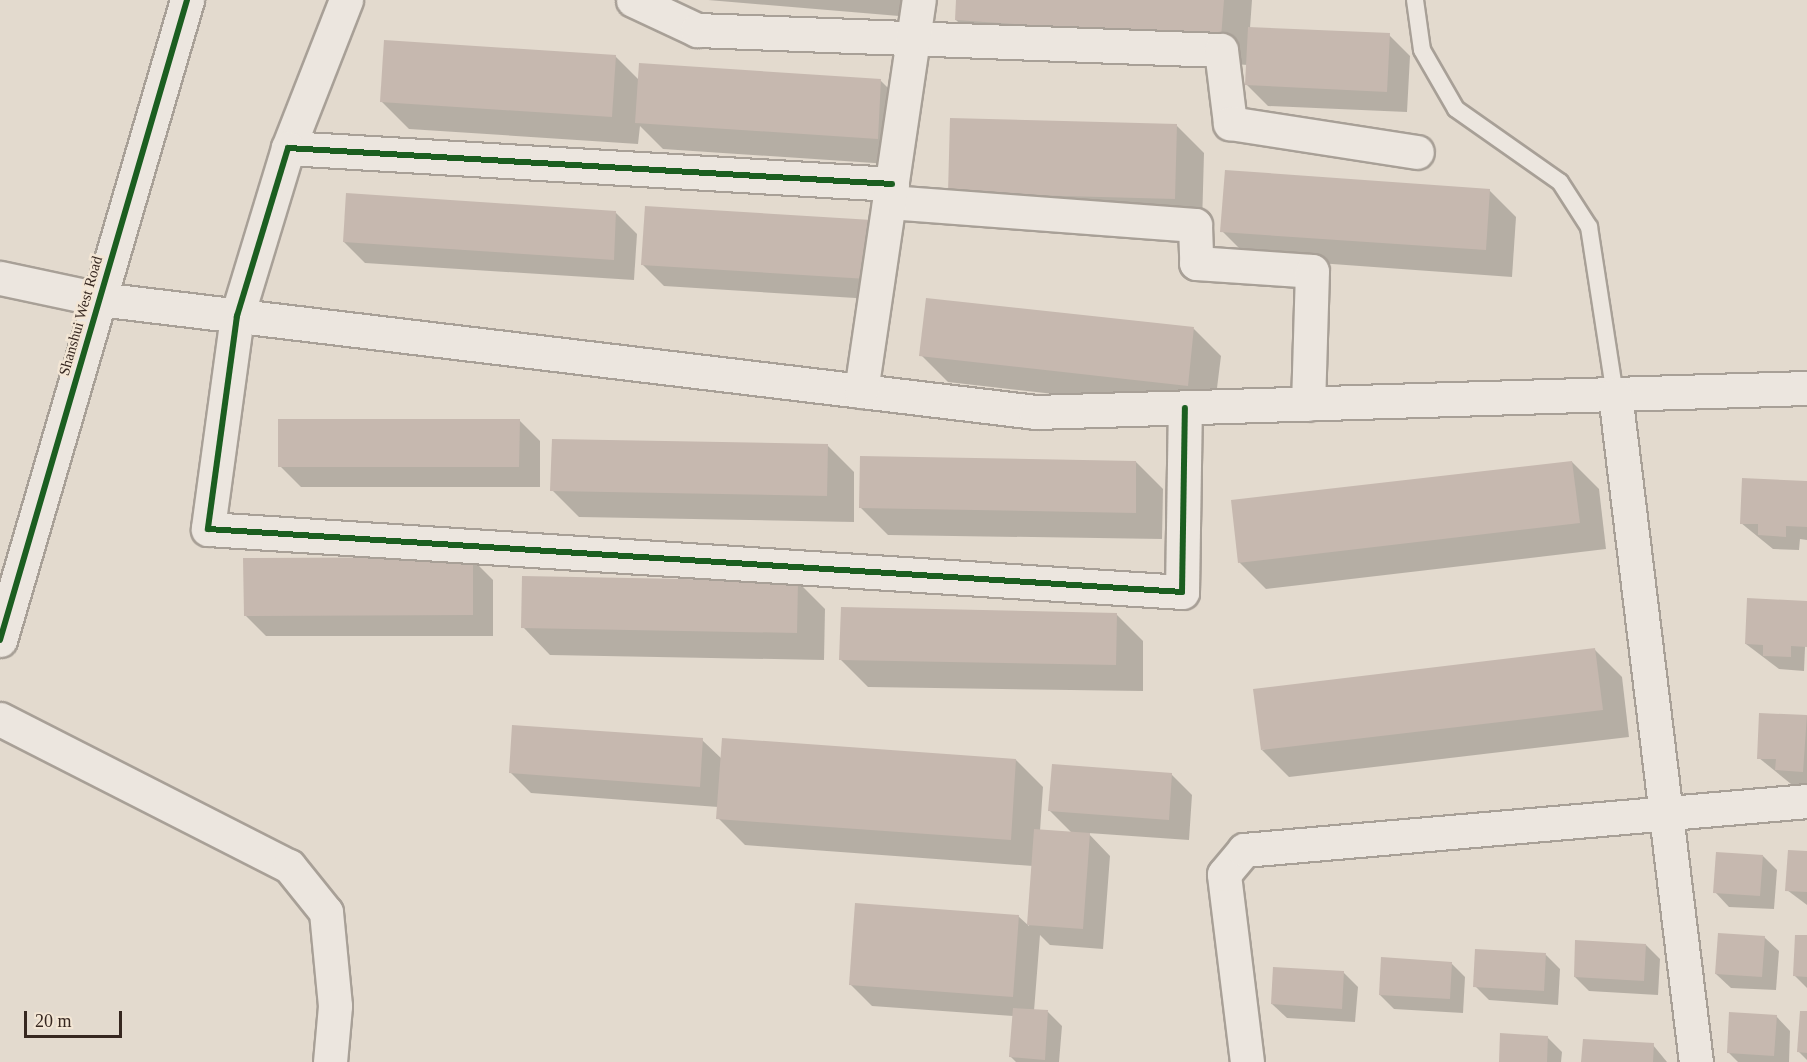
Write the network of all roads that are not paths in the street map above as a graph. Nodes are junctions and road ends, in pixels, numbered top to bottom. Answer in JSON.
{"nodes":[{"id":1,"x":188,"y":0,"type":"edge"},
{"id":2,"x":346,"y":0,"type":"edge"},
{"id":3,"x":633,"y":0,"type":"edge"},
{"id":4,"x":919,"y":0,"type":"edge"},
{"id":5,"x":1415,"y":0,"type":"edge"},
{"id":6,"x":913,"y":39,"type":"junction"},
{"id":7,"x":288,"y":148,"type":"junction"},
{"id":8,"x":1418,"y":152,"type":"dead end"},
{"id":9,"x":890,"y":193,"type":"junction"},
{"id":10,"x":0,"y":278,"type":"edge"},
{"id":11,"x":99,"y":299,"type":"junction"},
{"id":12,"x":237,"y":316,"type":"junction"},
{"id":13,"x":1807,"y":388,"type":"edge"},
{"id":14,"x":861,"y":392,"type":"junction"},
{"id":15,"x":1615,"y":394,"type":"junction"},
{"id":16,"x":1308,"y":404,"type":"junction"},
{"id":17,"x":1185,"y":408,"type":"junction"},
{"id":18,"x":0,"y":640,"type":"edge"},
{"id":19,"x":0,"y":719,"type":"edge"},
{"id":20,"x":1807,"y":801,"type":"edge"},
{"id":21,"x":1665,"y":814,"type":"junction"},
{"id":22,"x":330,"y":1062,"type":"edge"},
{"id":23,"x":1247,"y":1062,"type":"edge"},
{"id":24,"x":1696,"y":1062,"type":"edge"}],
"edges":[{"from":1,"to":11,"type":"street","name":"Shanshui West Road"},
{"from":2,"to":7,"type":"street"},
{"from":3,"to":6,"type":"street"},
{"from":4,"to":6,"type":"street"},
{"from":5,"to":15,"type":"lane"},
{"from":6,"to":8,"type":"street"},
{"from":6,"to":9,"type":"street"},
{"from":7,"to":9,"type":"street"},
{"from":7,"to":12,"type":"street"},
{"from":9,"to":14,"type":"street"},
{"from":9,"to":16,"type":"street"},
{"from":10,"to":11,"type":"street"},
{"from":11,"to":12,"type":"street"},
{"from":11,"to":18,"type":"street","name":"Shanshui West Road"},
{"from":12,"to":14,"type":"street"},
{"from":12,"to":17,"type":"street"},
{"from":13,"to":15,"type":"street"},
{"from":14,"to":17,"type":"street"},
{"from":15,"to":16,"type":"street"},
{"from":15,"to":21,"type":"street"},
{"from":16,"to":17,"type":"street"},
{"from":19,"to":22,"type":"street"},
{"from":20,"to":21,"type":"street"},
{"from":21,"to":23,"type":"street"},
{"from":21,"to":24,"type":"street"}]}
